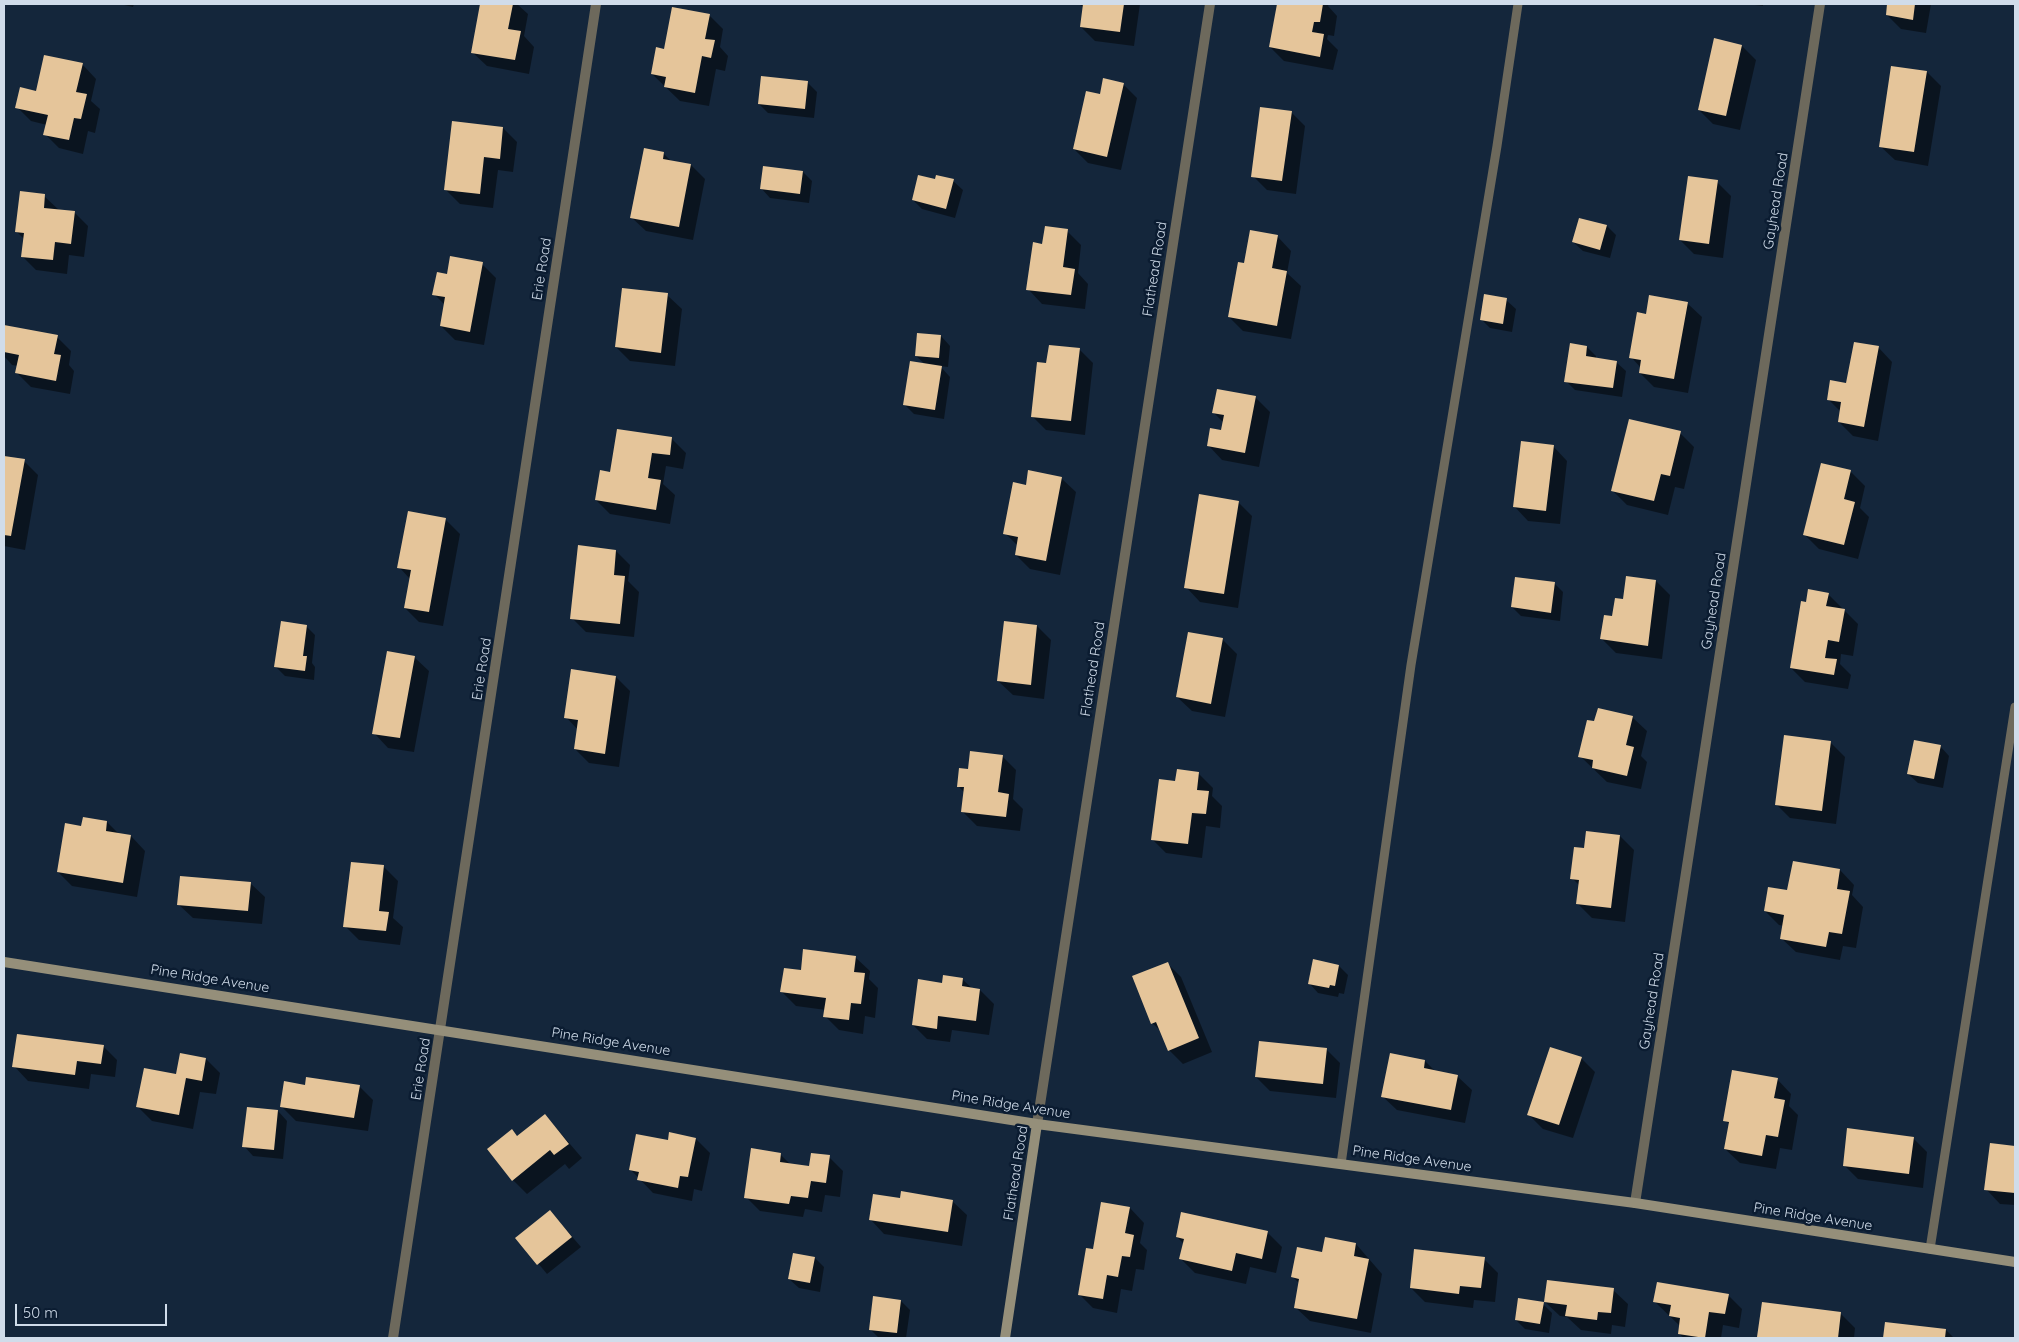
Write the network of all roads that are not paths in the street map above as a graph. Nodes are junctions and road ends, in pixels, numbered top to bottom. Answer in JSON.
{"nodes":[{"id":1,"x":596,"y":4,"type":"edge"},
{"id":2,"x":1210,"y":4,"type":"edge"},
{"id":3,"x":1518,"y":4,"type":"edge"},
{"id":4,"x":1820,"y":4,"type":"edge"},
{"id":5,"x":2015,"y":707,"type":"edge"},
{"id":6,"x":4,"y":962,"type":"edge"},
{"id":7,"x":441,"y":1029,"type":"junction"},
{"id":8,"x":1037,"y":1124,"type":"junction"},
{"id":9,"x":1341,"y":1164,"type":"junction"},
{"id":10,"x":1635,"y":1203,"type":"junction"},
{"id":11,"x":1930,"y":1249,"type":"junction"},
{"id":12,"x":2015,"y":1262,"type":"edge"},
{"id":13,"x":393,"y":1338,"type":"edge"},
{"id":14,"x":1005,"y":1338,"type":"edge"}],
"edges":[{"from":1,"to":7,"type":"street","name":"Erie Road"},
{"from":2,"to":8,"type":"street","name":"Flathead Road"},
{"from":3,"to":9,"type":"lane"},
{"from":4,"to":10,"type":"street","name":"Gayhead Road"},
{"from":5,"to":11,"type":"lane"},
{"from":6,"to":7,"type":"street","name":"Pine Ridge Avenue"},
{"from":7,"to":8,"type":"street","name":"Pine Ridge Avenue"},
{"from":7,"to":13,"type":"street","name":"Erie Road"},
{"from":8,"to":9,"type":"street","name":"Pine Ridge Avenue"},
{"from":8,"to":14,"type":"street","name":"Flathead Road"},
{"from":9,"to":10,"type":"street","name":"Pine Ridge Avenue"},
{"from":10,"to":11,"type":"street","name":"Pine Ridge Avenue"},
{"from":11,"to":12,"type":"street","name":"Pine Ridge Avenue"}]}
